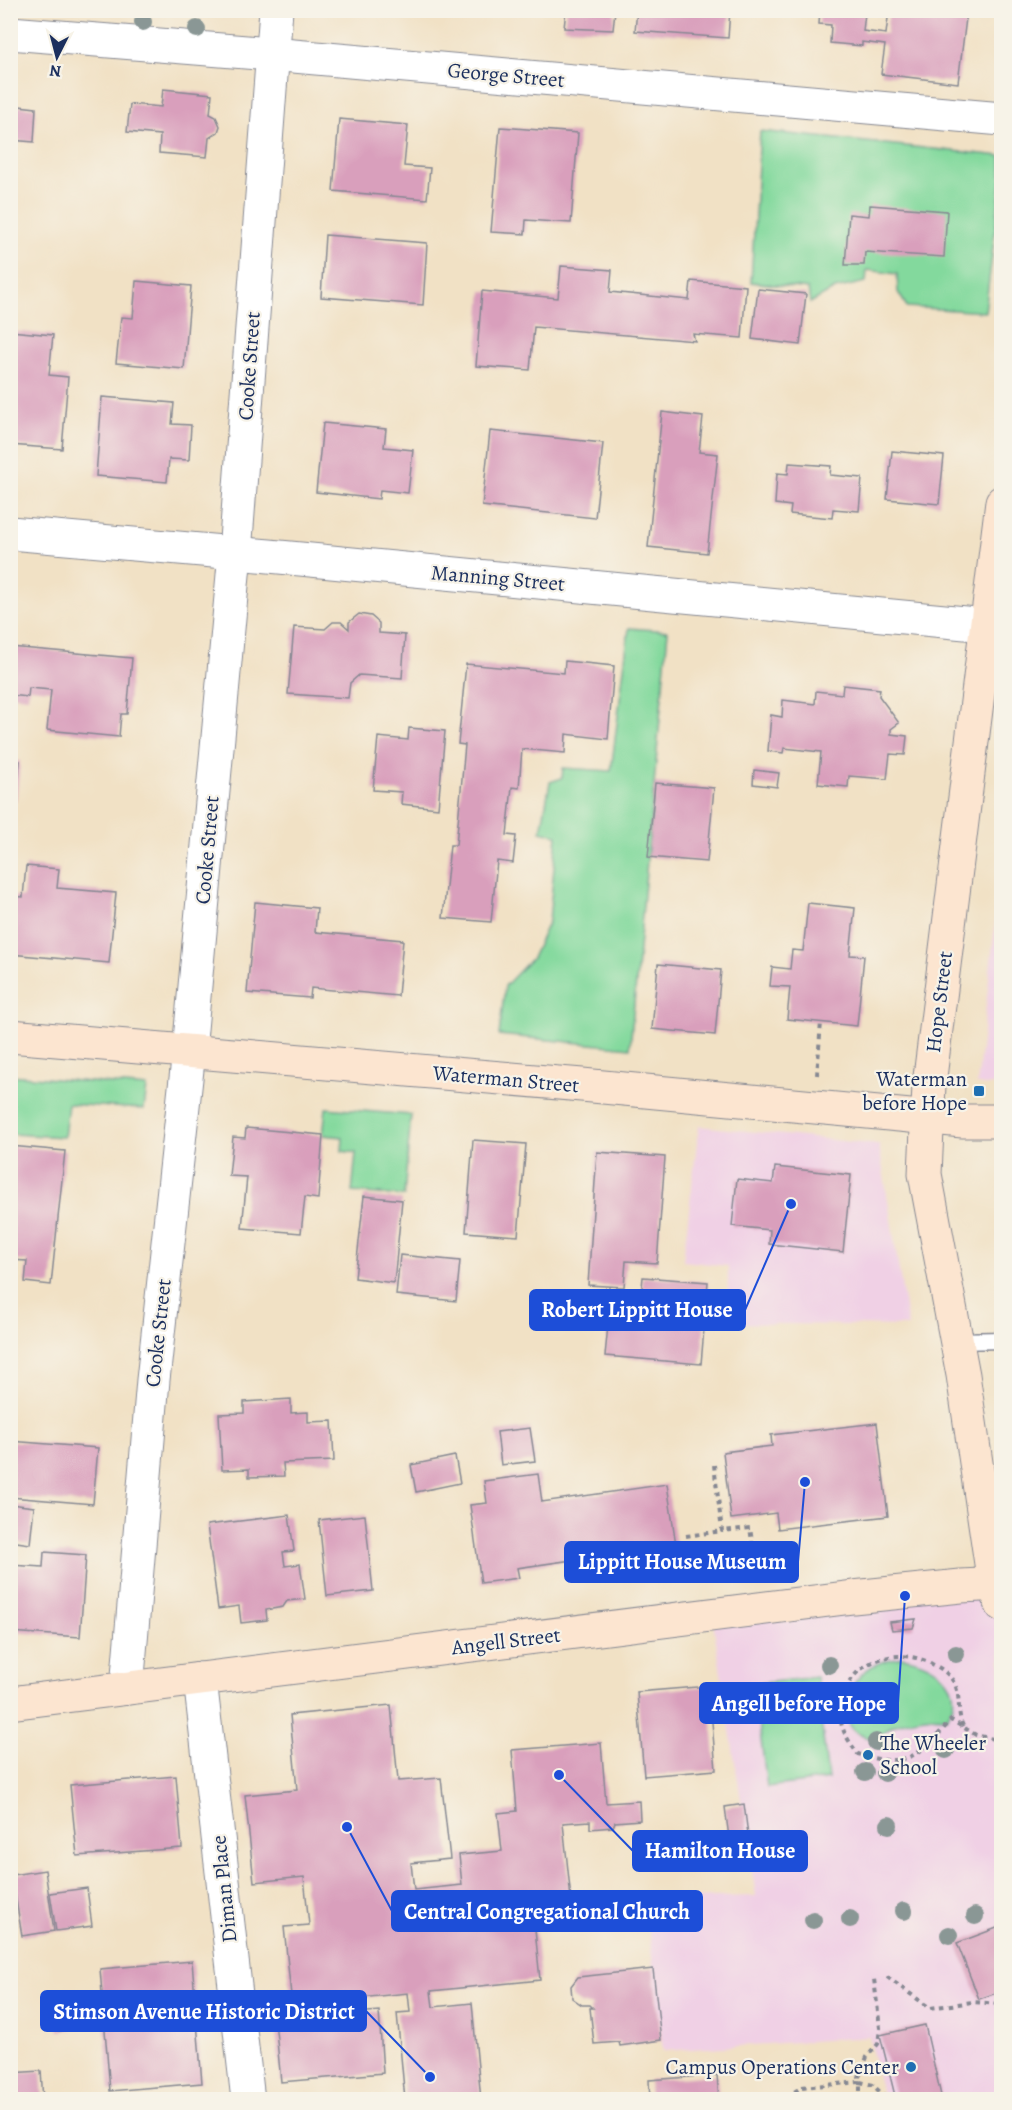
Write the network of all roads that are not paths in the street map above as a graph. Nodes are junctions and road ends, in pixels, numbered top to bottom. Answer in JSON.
{"nodes":[{"id":1,"x":276,"y":10,"type":"edge"},
{"id":2,"x":10,"y":33,"type":"edge"},
{"id":3,"x":272,"y":54,"type":"junction"},
{"id":4,"x":1002,"y":119,"type":"edge"},
{"id":5,"x":1002,"y":502,"type":"edge"},
{"id":6,"x":10,"y":533,"type":"edge"},
{"id":7,"x":235,"y":553,"type":"junction"},
{"id":8,"x":986,"y":625,"type":"junction"},
{"id":9,"x":10,"y":1036,"type":"edge"},
{"id":10,"x":189,"y":1051,"type":"junction"},
{"id":11,"x":926,"y":1118,"type":"junction"},
{"id":12,"x":1002,"y":1121,"type":"edge"},
{"id":13,"x":1002,"y":1340,"type":"edge"},
{"id":14,"x":957,"y":1341,"type":"junction"},
{"id":15,"x":999,"y":1591,"type":"edge"},
{"id":16,"x":200,"y":1679,"type":"junction"},
{"id":17,"x":127,"y":1688,"type":"junction"},
{"id":18,"x":10,"y":1703,"type":"edge"},
{"id":19,"x":248,"y":2100,"type":"edge"}],
"edges":[{"from":1,"to":3,"type":"street","name":"Cooke Street"},
{"from":2,"to":3,"type":"street","name":"George Street"},
{"from":3,"to":4,"type":"street","name":"George Street"},
{"from":3,"to":7,"type":"street","name":"Cooke Street"},
{"from":5,"to":8,"type":"main road","name":"Hope Street"},
{"from":6,"to":7,"type":"street","name":"Manning Street"},
{"from":7,"to":8,"type":"street","name":"Manning Street"},
{"from":7,"to":10,"type":"street","name":"Cooke Street"},
{"from":8,"to":11,"type":"main road","name":"Hope Street"},
{"from":9,"to":10,"type":"main road","name":"Waterman Street"},
{"from":10,"to":11,"type":"main road","name":"Waterman Street"},
{"from":10,"to":17,"type":"street","name":"Cooke Street"},
{"from":11,"to":12,"type":"main road","name":"Waterman Street"},
{"from":11,"to":14,"type":"main road","name":"Hope Street"},
{"from":13,"to":14,"type":"lane"},
{"from":14,"to":15,"type":"main road","name":"Hope Street"},
{"from":15,"to":16,"type":"main road","name":"Angell Street"},
{"from":16,"to":17,"type":"main road","name":"Angell Street"},
{"from":16,"to":19,"type":"street","name":"Diman Place"},
{"from":17,"to":18,"type":"main road","name":"Angell Street"}]}
